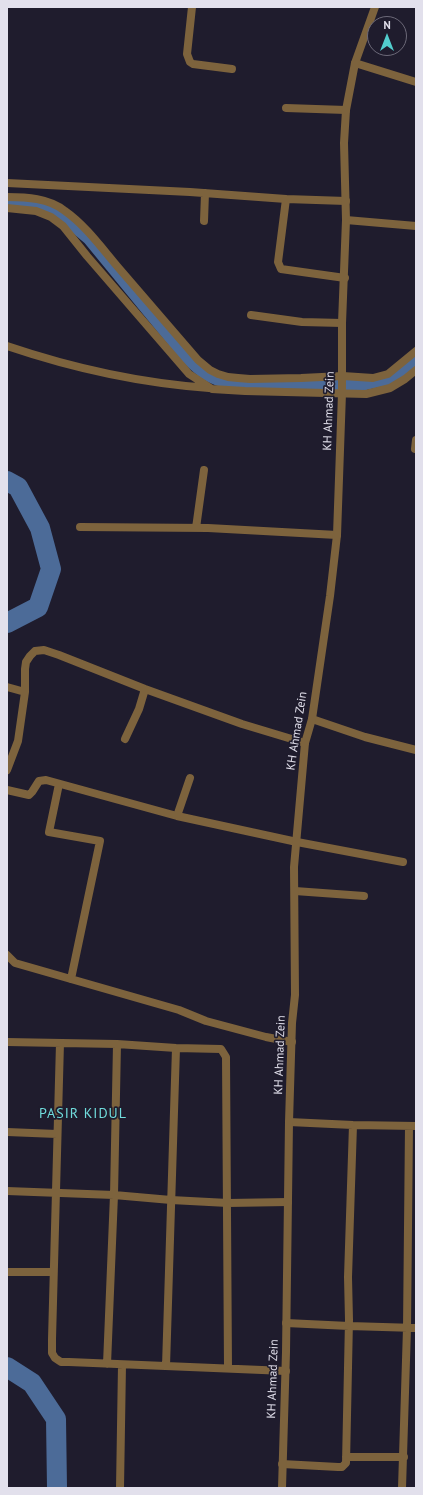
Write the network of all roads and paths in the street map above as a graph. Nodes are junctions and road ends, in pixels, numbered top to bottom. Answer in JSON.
{"nodes":[{"id":1,"x":192,"y":7,"type":"edge"},
{"id":2,"x":375,"y":7,"type":"edge"},
{"id":3,"x":356,"y":63,"type":"junction"},
{"id":4,"x":232,"y":69,"type":"dead end"},
{"id":5,"x":416,"y":82,"type":"edge"},
{"id":6,"x":286,"y":108,"type":"dead end"},
{"id":7,"x":346,"y":110,"type":"junction"},
{"id":8,"x":7,"y":183,"type":"edge"},
{"id":9,"x":205,"y":193,"type":"junction"},
{"id":10,"x":7,"y":197,"type":"edge"},
{"id":11,"x":286,"y":199,"type":"junction"},
{"id":12,"x":346,"y":201,"type":"junction"},
{"id":13,"x":7,"y":208,"type":"edge"},
{"id":14,"x":346,"y":220,"type":"junction"},
{"id":15,"x":204,"y":221,"type":"dead end"},
{"id":16,"x":416,"y":226,"type":"edge"},
{"id":17,"x":345,"y":278,"type":"junction"},
{"id":18,"x":251,"y":315,"type":"dead end"},
{"id":19,"x":342,"y":324,"type":"junction"},
{"id":20,"x":7,"y":346,"type":"edge"},
{"id":21,"x":416,"y":351,"type":"edge"},
{"id":22,"x":416,"y":370,"type":"edge"},
{"id":23,"x":343,"y":378,"type":"junction"},
{"id":24,"x":303,"y":385,"type":"junction"},
{"id":25,"x":212,"y":389,"type":"junction"},
{"id":26,"x":342,"y":390,"type":"junction"},
{"id":27,"x":416,"y":440,"type":"edge"},
{"id":28,"x":415,"y":449,"type":"edge"},
{"id":29,"x":204,"y":470,"type":"dead end"},
{"id":30,"x":80,"y":526,"type":"dead end"},
{"id":31,"x":196,"y":528,"type":"junction"},
{"id":32,"x":337,"y":535,"type":"junction"},
{"id":33,"x":7,"y":687,"type":"edge"},
{"id":34,"x":145,"y":690,"type":"junction"},
{"id":35,"x":25,"y":692,"type":"junction"},
{"id":36,"x":312,"y":719,"type":"junction"},
{"id":37,"x":125,"y":739,"type":"dead end"},
{"id":38,"x":305,"y":743,"type":"junction"},
{"id":39,"x":416,"y":750,"type":"edge"},
{"id":40,"x":7,"y":770,"type":"edge"},
{"id":41,"x":190,"y":778,"type":"dead end"},
{"id":42,"x":59,"y":784,"type":"junction"},
{"id":43,"x":7,"y":790,"type":"edge"},
{"id":44,"x":177,"y":816,"type":"junction"},
{"id":45,"x":297,"y":842,"type":"junction"},
{"id":46,"x":404,"y":862,"type":"dead end"},
{"id":47,"x":295,"y":891,"type":"junction"},
{"id":48,"x":364,"y":896,"type":"dead end"},
{"id":49,"x":7,"y":955,"type":"edge"},
{"id":50,"x":71,"y":978,"type":"junction"},
{"id":51,"x":7,"y":1042,"type":"edge"},
{"id":52,"x":292,"y":1042,"type":"junction"},
{"id":53,"x":60,"y":1043,"type":"junction"},
{"id":54,"x":117,"y":1044,"type":"junction"},
{"id":55,"x":176,"y":1048,"type":"junction"},
{"id":56,"x":289,"y":1122,"type":"junction"},
{"id":57,"x":353,"y":1125,"type":"junction"},
{"id":58,"x":413,"y":1126,"type":"edge"},
{"id":59,"x":7,"y":1132,"type":"edge"},
{"id":60,"x":57,"y":1134,"type":"junction"},
{"id":61,"x":7,"y":1191,"type":"edge"},
{"id":62,"x":55,"y":1193,"type":"junction"},
{"id":63,"x":114,"y":1196,"type":"junction"},
{"id":64,"x":171,"y":1200,"type":"junction"},
{"id":65,"x":228,"y":1202,"type":"junction"},
{"id":66,"x":288,"y":1202,"type":"junction"},
{"id":67,"x":413,"y":1203,"type":"edge"},
{"id":68,"x":7,"y":1272,"type":"edge"},
{"id":69,"x":53,"y":1272,"type":"junction"},
{"id":70,"x":286,"y":1323,"type":"junction"},
{"id":71,"x":349,"y":1326,"type":"junction"},
{"id":72,"x":407,"y":1328,"type":"junction"},
{"id":73,"x":416,"y":1328,"type":"edge"},
{"id":74,"x":107,"y":1364,"type":"junction"},
{"id":75,"x":122,"y":1365,"type":"junction"},
{"id":76,"x":166,"y":1366,"type":"junction"},
{"id":77,"x":228,"y":1368,"type":"junction"},
{"id":78,"x":286,"y":1371,"type":"junction"},
{"id":79,"x":346,"y":1457,"type":"junction"},
{"id":80,"x":404,"y":1457,"type":"junction"},
{"id":81,"x":282,"y":1464,"type":"junction"},
{"id":82,"x":120,"y":1488,"type":"edge"},
{"id":83,"x":282,"y":1488,"type":"edge"},
{"id":84,"x":402,"y":1488,"type":"edge"}],
"edges":[{"from":1,"to":4,"type":"street"},
{"from":2,"to":3,"type":"street","name":"KH Ahmad Zein"},
{"from":3,"to":5,"type":"street"},
{"from":3,"to":7,"type":"street","name":"KH Ahmad Zein"},
{"from":6,"to":7,"type":"street"},
{"from":7,"to":12,"type":"street","name":"KH Ahmad Zein"},
{"from":8,"to":9,"type":"street"},
{"from":9,"to":11,"type":"street"},
{"from":9,"to":15,"type":"street"},
{"from":10,"to":24,"type":"street"},
{"from":11,"to":12,"type":"street"},
{"from":11,"to":17,"type":"street"},
{"from":12,"to":14,"type":"street","name":"KH Ahmad Zein"},
{"from":13,"to":25,"type":"street"},
{"from":14,"to":16,"type":"street"},
{"from":14,"to":17,"type":"street","name":"KH Ahmad Zein"},
{"from":17,"to":19,"type":"street","name":"KH Ahmad Zein"},
{"from":18,"to":19,"type":"street"},
{"from":19,"to":23,"type":"street","name":"KH Ahmad Zein"},
{"from":20,"to":25,"type":"street"},
{"from":21,"to":23,"type":"street"},
{"from":22,"to":26,"type":"street"},
{"from":23,"to":24,"type":"street"},
{"from":23,"to":26,"type":"street","name":"KH Ahmad Zein"},
{"from":24,"to":25,"type":"street"},
{"from":24,"to":26,"type":"street"},
{"from":26,"to":32,"type":"street","name":"KH Ahmad Zein"},
{"from":27,"to":28,"type":"street"},
{"from":29,"to":31,"type":"street"},
{"from":30,"to":31,"type":"street"},
{"from":31,"to":32,"type":"street"},
{"from":32,"to":36,"type":"street","name":"KH Ahmad Zein"},
{"from":33,"to":35,"type":"street"},
{"from":34,"to":35,"type":"street"},
{"from":34,"to":37,"type":"street"},
{"from":34,"to":38,"type":"street"},
{"from":35,"to":40,"type":"street"},
{"from":36,"to":38,"type":"street","name":"KH Ahmad Zein"},
{"from":36,"to":39,"type":"street"},
{"from":38,"to":45,"type":"street","name":"KH Ahmad Zein"},
{"from":41,"to":44,"type":"street"},
{"from":42,"to":43,"type":"street"},
{"from":42,"to":44,"type":"street"},
{"from":42,"to":50,"type":"street"},
{"from":44,"to":45,"type":"street"},
{"from":45,"to":46,"type":"street"},
{"from":45,"to":47,"type":"street","name":"KH Ahmad Zein"},
{"from":47,"to":48,"type":"street"},
{"from":47,"to":52,"type":"street","name":"KH Ahmad Zein"},
{"from":49,"to":50,"type":"street"},
{"from":50,"to":52,"type":"street"},
{"from":51,"to":53,"type":"street"},
{"from":52,"to":56,"type":"street","name":"KH Ahmad Zein"},
{"from":53,"to":54,"type":"street"},
{"from":53,"to":60,"type":"street"},
{"from":54,"to":55,"type":"street"},
{"from":54,"to":63,"type":"street"},
{"from":55,"to":64,"type":"street"},
{"from":55,"to":65,"type":"street"},
{"from":56,"to":57,"type":"street"},
{"from":56,"to":66,"type":"street","name":"KH Ahmad Zein"},
{"from":57,"to":58,"type":"street"},
{"from":57,"to":71,"type":"street"},
{"from":58,"to":67,"type":"street"},
{"from":59,"to":60,"type":"street"},
{"from":60,"to":62,"type":"street"},
{"from":61,"to":62,"type":"street"},
{"from":62,"to":63,"type":"street"},
{"from":62,"to":69,"type":"street"},
{"from":63,"to":64,"type":"street"},
{"from":63,"to":74,"type":"street"},
{"from":64,"to":65,"type":"street"},
{"from":64,"to":76,"type":"street"},
{"from":65,"to":66,"type":"street"},
{"from":65,"to":77,"type":"street"},
{"from":66,"to":70,"type":"street","name":"KH Ahmad Zein"},
{"from":67,"to":72,"type":"street"},
{"from":68,"to":69,"type":"street"},
{"from":69,"to":74,"type":"street"},
{"from":70,"to":71,"type":"street"},
{"from":70,"to":78,"type":"street","name":"KH Ahmad Zein"},
{"from":71,"to":72,"type":"street"},
{"from":71,"to":79,"type":"street"},
{"from":72,"to":73,"type":"street"},
{"from":72,"to":80,"type":"street"},
{"from":74,"to":75,"type":"street"},
{"from":75,"to":76,"type":"street"},
{"from":75,"to":82,"type":"street"},
{"from":76,"to":77,"type":"street"},
{"from":77,"to":78,"type":"street"},
{"from":78,"to":81,"type":"street","name":"KH Ahmad Zein"},
{"from":79,"to":80,"type":"street"},
{"from":79,"to":81,"type":"street"},
{"from":80,"to":84,"type":"street"},
{"from":81,"to":83,"type":"street","name":"KH Ahmad Zein"}]}
